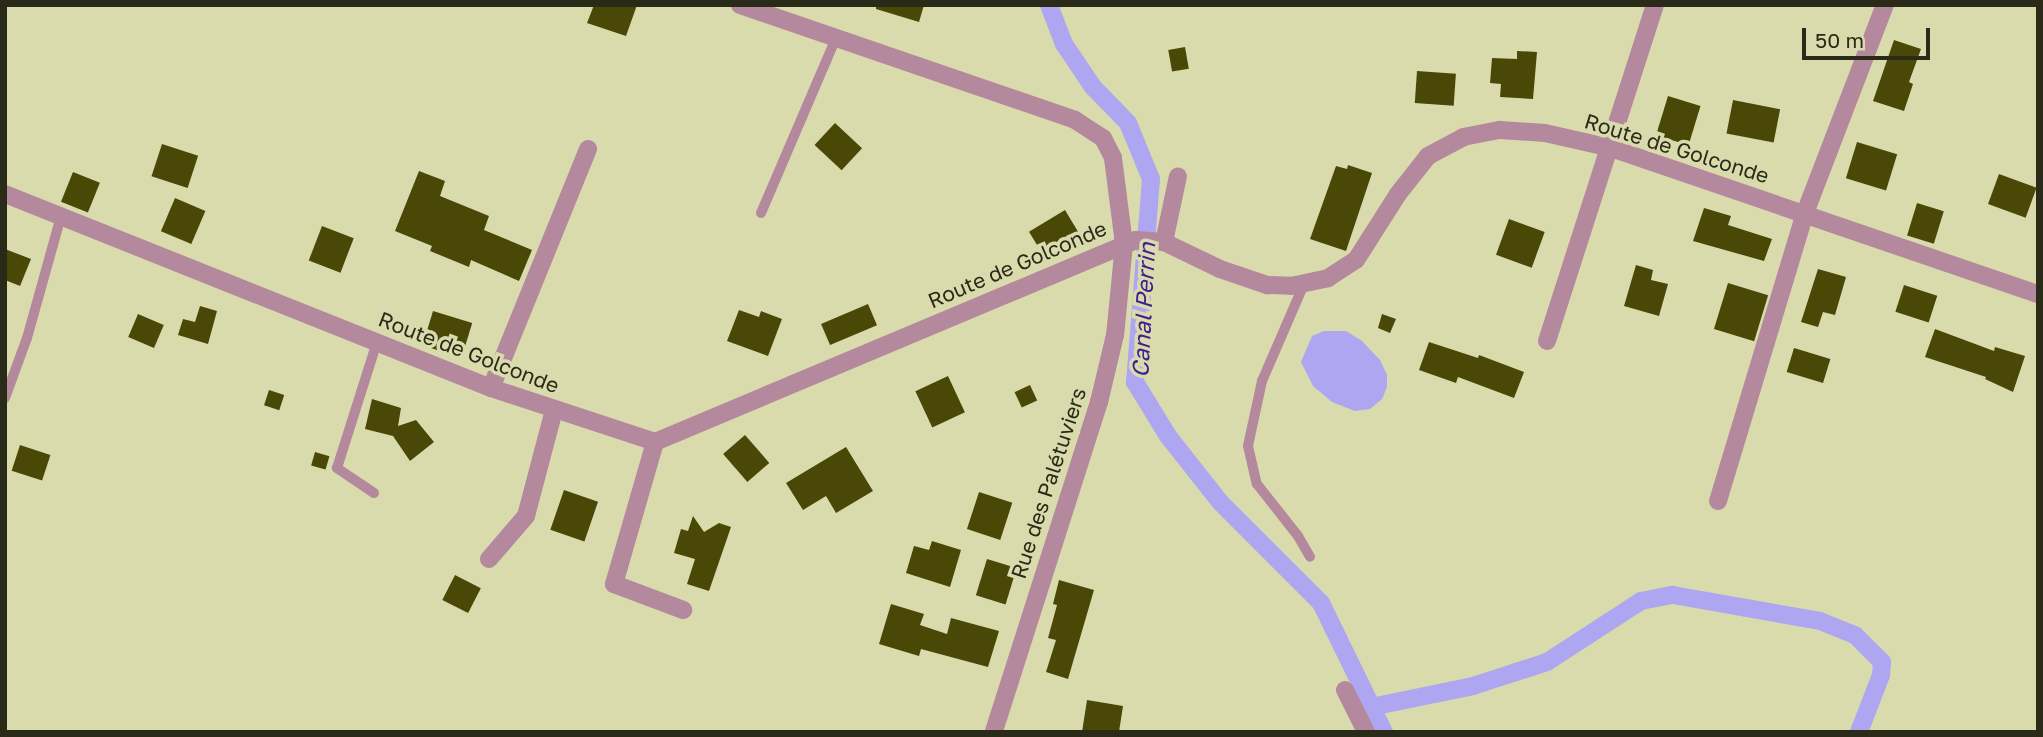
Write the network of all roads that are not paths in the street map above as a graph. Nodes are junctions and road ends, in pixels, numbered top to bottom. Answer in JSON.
{"nodes":[{"id":1,"x":740,"y":5,"type":"edge"},
{"id":2,"x":1655,"y":5,"type":"edge"},
{"id":3,"x":1885,"y":5,"type":"edge"},
{"id":4,"x":836,"y":38,"type":"junction"},
{"id":5,"x":1611,"y":148,"type":"junction"},
{"id":6,"x":588,"y":149,"type":"dead end"},
{"id":7,"x":1178,"y":176,"type":"dead end"},
{"id":8,"x":5,"y":194,"type":"edge"},
{"id":9,"x":761,"y":213,"type":"dead end"},
{"id":10,"x":1805,"y":213,"type":"junction"},
{"id":11,"x":61,"y":216,"type":"junction"},
{"id":12,"x":1164,"y":242,"type":"junction"},
{"id":13,"x":1124,"y":244,"type":"junction"},
{"id":14,"x":1304,"y":284,"type":"junction"},
{"id":15,"x":2038,"y":294,"type":"edge"},
{"id":16,"x":1547,"y":341,"type":"dead end"},
{"id":17,"x":377,"y":342,"type":"junction"},
{"id":18,"x":491,"y":388,"type":"junction"},
{"id":19,"x":5,"y":398,"type":"edge"},
{"id":20,"x":554,"y":410,"type":"junction"},
{"id":21,"x":655,"y":442,"type":"junction"},
{"id":22,"x":374,"y":493,"type":"dead end"},
{"id":23,"x":1718,"y":501,"type":"dead end"},
{"id":24,"x":1310,"y":557,"type":"dead end"},
{"id":25,"x":489,"y":559,"type":"dead end"},
{"id":26,"x":683,"y":610,"type":"dead end"},
{"id":27,"x":1345,"y":690,"type":"dead end"},
{"id":28,"x":994,"y":732,"type":"edge"},
{"id":29,"x":1366,"y":732,"type":"edge"}],
"edges":[{"from":1,"to":4,"type":"street","name":"Rue des Palétuviers"},
{"from":2,"to":5,"type":"street"},
{"from":3,"to":10,"type":"street"},
{"from":4,"to":9,"type":"lane"},
{"from":4,"to":13,"type":"street","name":"Rue des Palétuviers"},
{"from":5,"to":10,"type":"street","name":"Route de Golconde"},
{"from":5,"to":14,"type":"street","name":"Route de Golconde"},
{"from":5,"to":16,"type":"street"},
{"from":6,"to":18,"type":"street"},
{"from":7,"to":12,"type":"street"},
{"from":8,"to":11,"type":"street","name":"Route de Golconde"},
{"from":10,"to":15,"type":"street","name":"Route de Golconde"},
{"from":10,"to":23,"type":"street"},
{"from":11,"to":17,"type":"street","name":"Route de Golconde"},
{"from":11,"to":19,"type":"lane"},
{"from":12,"to":13,"type":"street","name":"Route de Golconde"},
{"from":12,"to":14,"type":"street","name":"Route de Golconde"},
{"from":13,"to":21,"type":"street","name":"Route de Golconde"},
{"from":13,"to":28,"type":"street","name":"Rue des Palétuviers"},
{"from":14,"to":24,"type":"lane"},
{"from":17,"to":18,"type":"street","name":"Route de Golconde"},
{"from":17,"to":22,"type":"lane"},
{"from":18,"to":20,"type":"street","name":"Route de Golconde"},
{"from":20,"to":21,"type":"street","name":"Route de Golconde"},
{"from":20,"to":25,"type":"street"},
{"from":21,"to":26,"type":"street"},
{"from":27,"to":29,"type":"street"}]}
